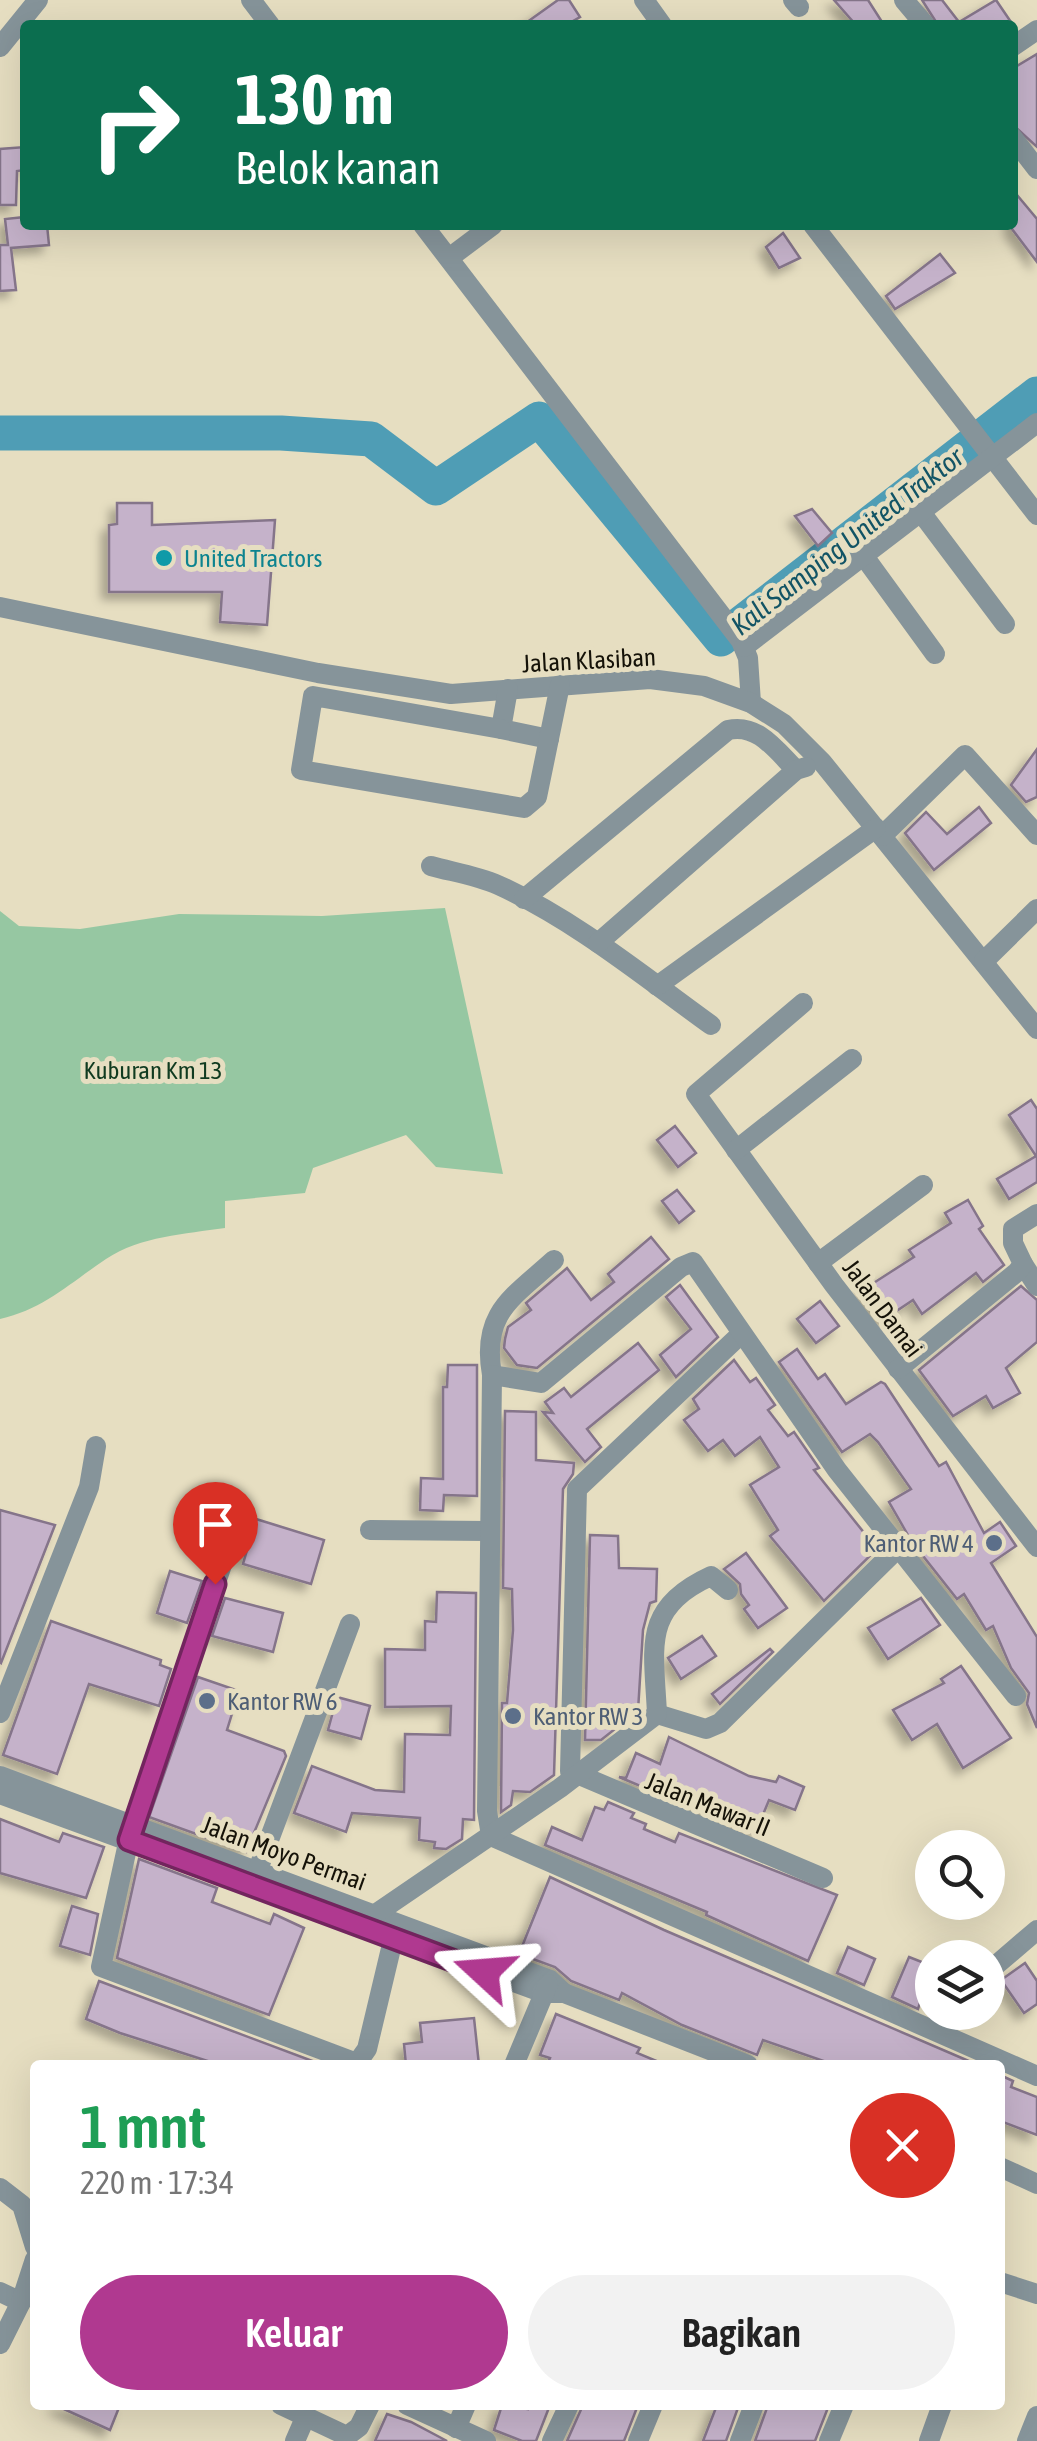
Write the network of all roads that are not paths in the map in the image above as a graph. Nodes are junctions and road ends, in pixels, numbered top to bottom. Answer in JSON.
{"nodes":[{"id":1,"x":38,"y":0,"type":"edge"},
{"id":2,"x":251,"y":0,"type":"edge"},
{"id":3,"x":904,"y":0,"type":"edge"},
{"id":4,"x":22,"y":20,"type":"edge"},
{"id":5,"x":266,"y":20,"type":"edge"},
{"id":6,"x":921,"y":20,"type":"edge"},
{"id":7,"x":20,"y":22,"type":"edge"},
{"id":8,"x":0,"y":47,"type":"edge"},
{"id":9,"x":1018,"y":145,"type":"edge"},
{"id":10,"x":1037,"y":170,"type":"edge"},
{"id":11,"x":427,"y":230,"type":"edge"},
{"id":12,"x":487,"y":230,"type":"edge"},
{"id":13,"x":817,"y":230,"type":"edge"},
{"id":14,"x":449,"y":258,"type":"junction"},
{"id":15,"x":1037,"y":423,"type":"edge"},
{"id":16,"x":984,"y":447,"type":"junction"},
{"id":17,"x":920,"y":511,"type":"junction"},
{"id":18,"x":1037,"y":515,"type":"edge"},
{"id":19,"x":863,"y":555,"type":"junction"},
{"id":20,"x":0,"y":607,"type":"edge"},
{"id":21,"x":1004,"y":624,"type":"dead end"},
{"id":22,"x":738,"y":637,"type":"junction"},
{"id":23,"x":935,"y":654,"type":"dead end"},
{"id":24,"x":318,"y":673,"type":"junction"},
{"id":25,"x":560,"y":685,"type":"junction"},
{"id":26,"x":508,"y":689,"type":"junction"},
{"id":27,"x":313,"y":696,"type":"junction"},
{"id":28,"x":751,"y":703,"type":"junction"},
{"id":29,"x":501,"y":729,"type":"junction"},
{"id":30,"x":550,"y":739,"type":"junction"},
{"id":31,"x":822,"y":762,"type":"junction"},
{"id":32,"x":796,"y":770,"type":"junction"},
{"id":33,"x":879,"y":832,"type":"junction"},
{"id":34,"x":1037,"y":834,"type":"edge"},
{"id":35,"x":432,"y":866,"type":"dead end"},
{"id":36,"x":524,"y":899,"type":"junction"},
{"id":37,"x":1037,"y":909,"type":"edge"},
{"id":38,"x":598,"y":943,"type":"junction"},
{"id":39,"x":984,"y":961,"type":"junction"},
{"id":40,"x":657,"y":986,"type":"junction"},
{"id":41,"x":803,"y":1003,"type":"dead end"},
{"id":42,"x":711,"y":1025,"type":"dead end"},
{"id":43,"x":1037,"y":1029,"type":"edge"},
{"id":44,"x":852,"y":1059,"type":"dead end"},
{"id":45,"x":736,"y":1150,"type":"junction"},
{"id":46,"x":923,"y":1185,"type":"dead end"},
{"id":47,"x":1037,"y":1214,"type":"edge"},
{"id":48,"x":554,"y":1260,"type":"dead end"},
{"id":49,"x":818,"y":1263,"type":"junction"},
{"id":50,"x":1023,"y":1264,"type":"junction"},
{"id":51,"x":1037,"y":1286,"type":"edge"},
{"id":52,"x":740,"y":1335,"type":"junction"},
{"id":53,"x":898,"y":1369,"type":"junction"},
{"id":54,"x":492,"y":1374,"type":"junction"},
{"id":55,"x":96,"y":1446,"type":"dead end"},
{"id":56,"x":240,"y":1510,"type":"dead end"},
{"id":57,"x":370,"y":1530,"type":"dead end"},
{"id":58,"x":488,"y":1530,"type":"junction"},
{"id":59,"x":899,"y":1547,"type":"junction"},
{"id":60,"x":1037,"y":1547,"type":"edge"},
{"id":61,"x":728,"y":1590,"type":"dead end"},
{"id":62,"x":350,"y":1624,"type":"dead end"},
{"id":63,"x":1016,"y":1696,"type":"dead end"},
{"id":64,"x":0,"y":1713,"type":"edge"},
{"id":65,"x":657,"y":1714,"type":"junction"},
{"id":66,"x":0,"y":1776,"type":"edge"},
{"id":67,"x":574,"y":1776,"type":"junction"},
{"id":68,"x":0,"y":1794,"type":"edge"},
{"id":69,"x":131,"y":1833,"type":"junction"},
{"id":70,"x":491,"y":1836,"type":"junction"},
{"id":71,"x":823,"y":1878,"type":"dead end"},
{"id":72,"x":254,"y":1880,"type":"junction"},
{"id":73,"x":376,"y":1914,"type":"junction"},
{"id":74,"x":356,"y":1926,"type":"junction"},
{"id":75,"x":1037,"y":1930,"type":"edge"},
{"id":76,"x":392,"y":1940,"type":"junction"},
{"id":77,"x":1005,"y":1957,"type":"edge"},
{"id":78,"x":553,"y":1989,"type":"junction"},
{"id":79,"x":915,"y":2011,"type":"edge"},
{"id":80,"x":955,"y":2030,"type":"edge"},
{"id":81,"x":342,"y":2060,"type":"edge"},
{"id":82,"x":362,"y":2060,"type":"edge"},
{"id":83,"x":517,"y":2060,"type":"edge"},
{"id":84,"x":735,"y":2060,"type":"edge"},
{"id":85,"x":1037,"y":2076,"type":"edge"},
{"id":86,"x":1005,"y":2169,"type":"edge"},
{"id":87,"x":1037,"y":2184,"type":"edge"},
{"id":88,"x":0,"y":2188,"type":"edge"},
{"id":89,"x":30,"y":2231,"type":"edge"},
{"id":90,"x":1005,"y":2284,"type":"edge"},
{"id":91,"x":0,"y":2292,"type":"edge"},
{"id":92,"x":1037,"y":2294,"type":"edge"},
{"id":93,"x":27,"y":2296,"type":"edge"},
{"id":94,"x":0,"y":2344,"type":"edge"},
{"id":95,"x":291,"y":2410,"type":"edge"},
{"id":96,"x":368,"y":2410,"type":"edge"},
{"id":97,"x":418,"y":2410,"type":"edge"},
{"id":98,"x":464,"y":2410,"type":"edge"},
{"id":99,"x":566,"y":2410,"type":"edge"},
{"id":100,"x":651,"y":2410,"type":"edge"},
{"id":101,"x":752,"y":2410,"type":"edge"},
{"id":102,"x":842,"y":2410,"type":"edge"},
{"id":103,"x":940,"y":2410,"type":"edge"},
{"id":104,"x":1037,"y":2416,"type":"edge"},
{"id":105,"x":306,"y":2418,"type":"junction"},
{"id":106,"x":456,"y":2428,"type":"junction"},
{"id":107,"x":294,"y":2441,"type":"edge"},
{"id":108,"x":486,"y":2441,"type":"edge"},
{"id":109,"x":552,"y":2441,"type":"edge"},
{"id":110,"x":638,"y":2441,"type":"edge"},
{"id":111,"x":740,"y":2441,"type":"edge"},
{"id":112,"x":829,"y":2441,"type":"edge"},
{"id":113,"x":929,"y":2441,"type":"edge"},
{"id":114,"x":1027,"y":2441,"type":"edge"}],
"edges":[{"from":1,"to":4,"type":"street"},
{"from":2,"to":5,"type":"street"},
{"from":3,"to":6,"type":"street"},
{"from":7,"to":8,"type":"street"},
{"from":9,"to":10,"type":"street"},
{"from":11,"to":14,"type":"street"},
{"from":12,"to":14,"type":"street"},
{"from":13,"to":16,"type":"street"},
{"from":14,"to":22,"type":"street"},
{"from":15,"to":16,"type":"street"},
{"from":16,"to":17,"type":"street"},
{"from":16,"to":18,"type":"street"},
{"from":17,"to":19,"type":"street"},
{"from":17,"to":21,"type":"street"},
{"from":19,"to":22,"type":"street"},
{"from":19,"to":23,"type":"street"},
{"from":20,"to":24,"type":"street","name":"Jalan Klasiban"},
{"from":22,"to":28,"type":"street"},
{"from":24,"to":26,"type":"street","name":"Jalan Klasiban"},
{"from":24,"to":27,"type":"street"},
{"from":25,"to":26,"type":"street","name":"Jalan Klasiban"},
{"from":25,"to":28,"type":"street","name":"Jalan Klasiban"},
{"from":25,"to":30,"type":"street"},
{"from":26,"to":29,"type":"street"},
{"from":27,"to":29,"type":"street"},
{"from":27,"to":30,"type":"street"},
{"from":28,"to":31,"type":"street","name":"Jalan Klasiban"},
{"from":29,"to":30,"type":"street"},
{"from":31,"to":32,"type":"street"},
{"from":31,"to":33,"type":"street","name":"Jalan Klasiban"},
{"from":32,"to":36,"type":"street"},
{"from":32,"to":38,"type":"street"},
{"from":33,"to":34,"type":"street"},
{"from":33,"to":39,"type":"street","name":"Jalan Klasiban"},
{"from":33,"to":40,"type":"street"},
{"from":35,"to":36,"type":"street"},
{"from":36,"to":38,"type":"street"},
{"from":37,"to":39,"type":"street"},
{"from":38,"to":40,"type":"street"},
{"from":39,"to":43,"type":"street","name":"Jalan Klasiban"},
{"from":40,"to":42,"type":"street"},
{"from":41,"to":45,"type":"street","name":"Jalan Damai"},
{"from":44,"to":45,"type":"street"},
{"from":45,"to":49,"type":"street","name":"Jalan Damai"},
{"from":46,"to":49,"type":"street"},
{"from":47,"to":50,"type":"street"},
{"from":48,"to":54,"type":"street"},
{"from":49,"to":53,"type":"street","name":"Jalan Damai"},
{"from":50,"to":51,"type":"street"},
{"from":50,"to":53,"type":"street"},
{"from":52,"to":54,"type":"street"},
{"from":52,"to":59,"type":"street"},
{"from":52,"to":67,"type":"street"},
{"from":53,"to":60,"type":"street","name":"Jalan Damai"},
{"from":54,"to":58,"type":"street"},
{"from":55,"to":64,"type":"street"},
{"from":56,"to":69,"type":"street"},
{"from":57,"to":58,"type":"street"},
{"from":58,"to":70,"type":"street"},
{"from":59,"to":63,"type":"street"},
{"from":59,"to":65,"type":"street"},
{"from":61,"to":65,"type":"street"},
{"from":62,"to":72,"type":"street"},
{"from":65,"to":67,"type":"street"},
{"from":66,"to":69,"type":"street","name":"Jalan Moyo Permai"},
{"from":67,"to":70,"type":"street"},
{"from":67,"to":71,"type":"street","name":"Jalan Mawar II"},
{"from":68,"to":69,"type":"street","name":"Jalan Moyo Permai"},
{"from":69,"to":72,"type":"street","name":"Jalan Moyo Permai"},
{"from":69,"to":81,"type":"street"},
{"from":70,"to":73,"type":"street"},
{"from":70,"to":79,"type":"street"},
{"from":72,"to":73,"type":"street","name":"Jalan Moyo Permai"},
{"from":72,"to":74,"type":"street","name":"Jalan Moyo Permai"},
{"from":73,"to":74,"type":"street"},
{"from":73,"to":78,"type":"street","name":"Jalan Moyo Permai"},
{"from":74,"to":76,"type":"street","name":"Jalan Moyo Permai"},
{"from":75,"to":77,"type":"street"},
{"from":76,"to":78,"type":"street","name":"Jalan Moyo Permai"},
{"from":76,"to":82,"type":"street"},
{"from":78,"to":83,"type":"street"},
{"from":78,"to":84,"type":"street"},
{"from":80,"to":85,"type":"street"},
{"from":86,"to":87,"type":"street"},
{"from":88,"to":89,"type":"street"},
{"from":90,"to":92,"type":"street"},
{"from":91,"to":93,"type":"street"},
{"from":93,"to":94,"type":"street"},
{"from":95,"to":105,"type":"street"},
{"from":96,"to":105,"type":"street"},
{"from":97,"to":106,"type":"street"},
{"from":98,"to":106,"type":"street"},
{"from":99,"to":109,"type":"street"},
{"from":100,"to":110,"type":"street"},
{"from":101,"to":111,"type":"street"},
{"from":102,"to":112,"type":"street"},
{"from":103,"to":113,"type":"street"},
{"from":104,"to":114,"type":"street"},
{"from":105,"to":107,"type":"street"},
{"from":106,"to":108,"type":"street"}]}
